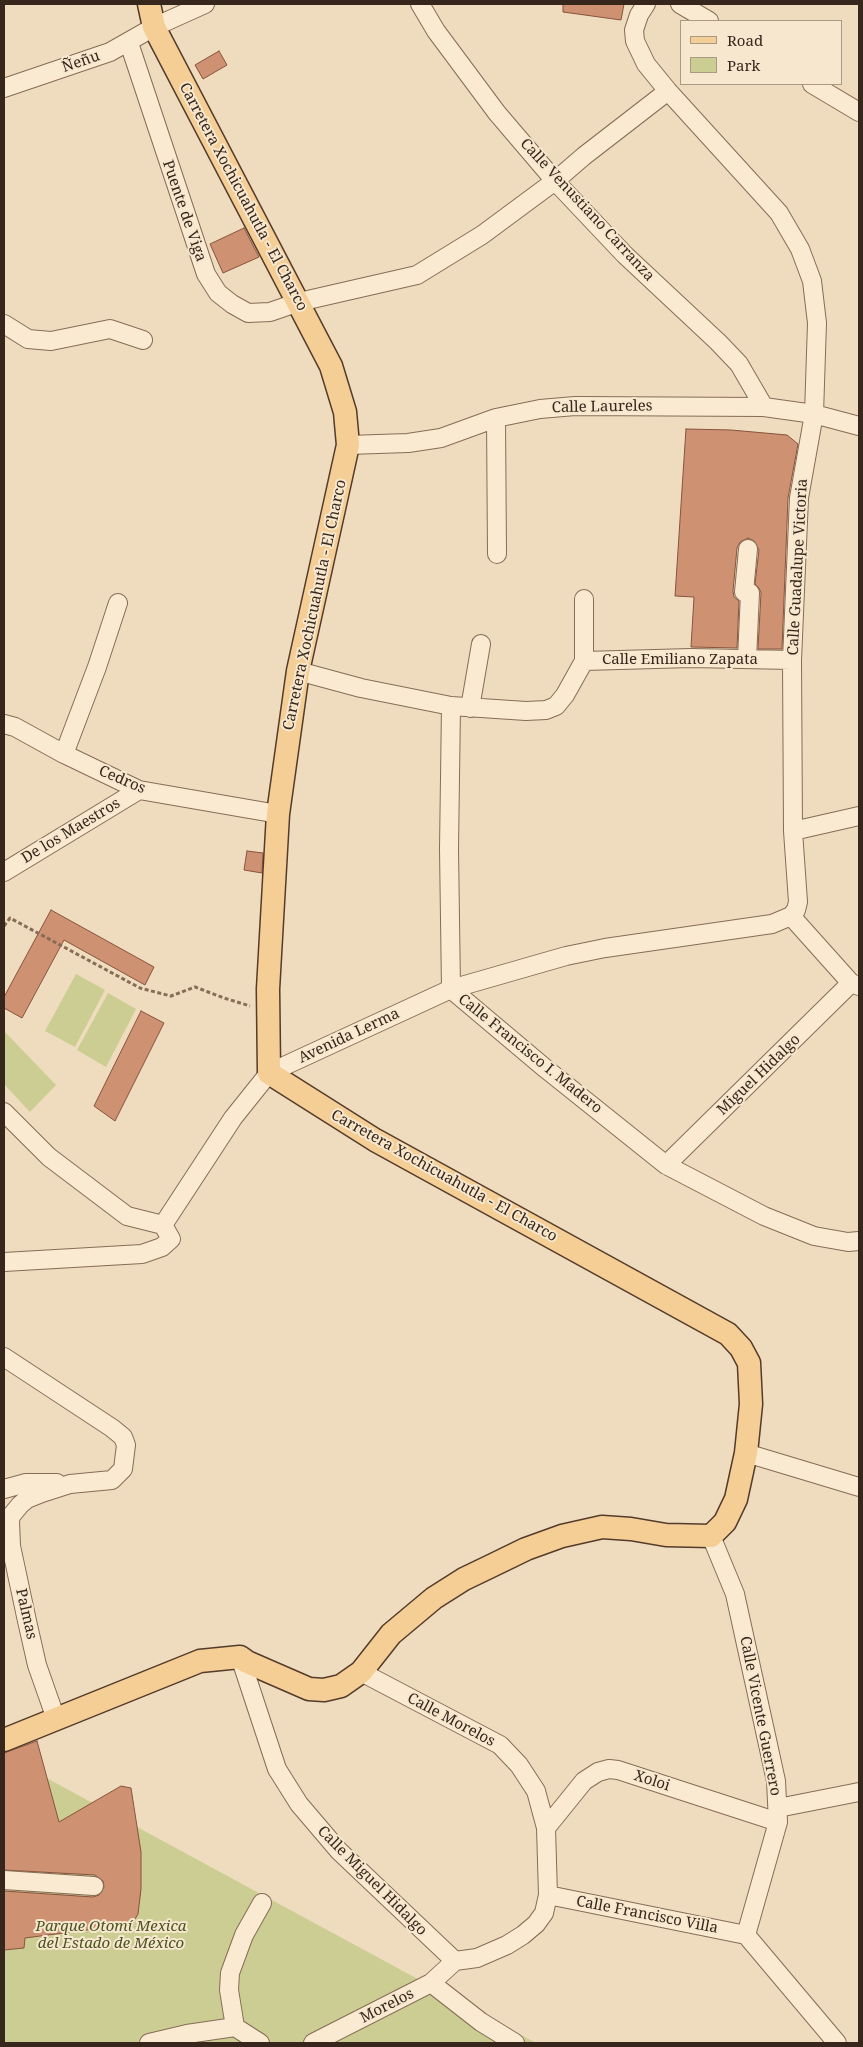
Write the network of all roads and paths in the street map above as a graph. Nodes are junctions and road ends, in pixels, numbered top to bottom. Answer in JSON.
{"nodes":[{"id":1,"x":149,"y":4,"type":"edge"},
{"id":2,"x":205,"y":4,"type":"edge"},
{"id":3,"x":420,"y":4,"type":"edge"},
{"id":4,"x":646,"y":4,"type":"edge"},
{"id":5,"x":680,"y":4,"type":"edge"},
{"id":6,"x":707,"y":20,"type":"edge"},
{"id":7,"x":154,"y":27,"type":"junction"},
{"id":8,"x":130,"y":43,"type":"junction"},
{"id":9,"x":814,"y":85,"type":"edge"},
{"id":10,"x":4,"y":88,"type":"edge"},
{"id":11,"x":668,"y":91,"type":"junction"},
{"id":12,"x":859,"y":112,"type":"edge"},
{"id":13,"x":555,"y":181,"type":"junction"},
{"id":14,"x":299,"y":302,"type":"junction"},
{"id":15,"x":4,"y":324,"type":"edge"},
{"id":16,"x":143,"y":340,"type":"dead end"},
{"id":17,"x":764,"y":407,"type":"junction"},
{"id":18,"x":814,"y":414,"type":"junction"},
{"id":19,"x":496,"y":418,"type":"junction"},
{"id":20,"x":859,"y":426,"type":"edge"},
{"id":21,"x":348,"y":445,"type":"junction"},
{"id":22,"x":748,"y":549,"type":"dead end"},
{"id":23,"x":497,"y":554,"type":"dead end"},
{"id":24,"x":584,"y":599,"type":"dead end"},
{"id":25,"x":118,"y":603,"type":"dead end"},
{"id":26,"x":481,"y":644,"type":"dead end"},
{"id":27,"x":747,"y":659,"type":"junction"},
{"id":28,"x":792,"y":660,"type":"junction"},
{"id":29,"x":584,"y":661,"type":"junction"},
{"id":30,"x":298,"y":671,"type":"junction"},
{"id":31,"x":451,"y":706,"type":"junction"},
{"id":32,"x":470,"y":708,"type":"junction"},
{"id":33,"x":4,"y":724,"type":"edge"},
{"id":34,"x":64,"y":754,"type":"junction"},
{"id":35,"x":139,"y":790,"type":"junction"},
{"id":36,"x":278,"y":814,"type":"junction"},
{"id":37,"x":859,"y":816,"type":"edge"},
{"id":38,"x":793,"y":831,"type":"junction"},
{"id":39,"x":4,"y":872,"type":"edge"},
{"id":40,"x":791,"y":916,"type":"junction"},
{"id":41,"x":4,"y":926,"type":"edge"},
{"id":42,"x":855,"y":984,"type":"edge"},
{"id":43,"x":451,"y":989,"type":"junction"},
{"id":44,"x":267,"y":1011,"type":"junction"},
{"id":45,"x":269,"y":1073,"type":"junction"},
{"id":46,"x":4,"y":1112,"type":"edge"},
{"id":47,"x":666,"y":1165,"type":"junction"},
{"id":48,"x":163,"y":1225,"type":"junction"},
{"id":49,"x":859,"y":1241,"type":"edge"},
{"id":50,"x":4,"y":1262,"type":"edge"},
{"id":51,"x":4,"y":1358,"type":"edge"},
{"id":52,"x":746,"y":1453,"type":"junction"},
{"id":53,"x":70,"y":1484,"type":"junction"},
{"id":54,"x":859,"y":1487,"type":"edge"},
{"id":55,"x":4,"y":1489,"type":"edge"},
{"id":56,"x":711,"y":1536,"type":"junction"},
{"id":57,"x":240,"y":1657,"type":"junction"},
{"id":58,"x":361,"y":1672,"type":"junction"},
{"id":59,"x":56,"y":1719,"type":"junction"},
{"id":60,"x":4,"y":1740,"type":"edge"},
{"id":61,"x":859,"y":1792,"type":"edge"},
{"id":62,"x":778,"y":1815,"type":"junction"},
{"id":63,"x":546,"y":1828,"type":"junction"},
{"id":64,"x":4,"y":1880,"type":"edge"},
{"id":65,"x":94,"y":1886,"type":"dead end"},
{"id":66,"x":548,"y":1896,"type":"junction"},
{"id":67,"x":262,"y":1903,"type":"dead end"},
{"id":68,"x":746,"y":1935,"type":"junction"},
{"id":69,"x":455,"y":1961,"type":"junction"},
{"id":70,"x":431,"y":1983,"type":"junction"},
{"id":71,"x":235,"y":2027,"type":"junction"},
{"id":72,"x":149,"y":2043,"type":"edge"},
{"id":73,"x":260,"y":2043,"type":"edge"},
{"id":74,"x":313,"y":2043,"type":"edge"},
{"id":75,"x":514,"y":2043,"type":"edge"},
{"id":76,"x":837,"y":2043,"type":"edge"}],
"edges":[{"from":1,"to":7,"type":"main road","name":"Carretera Xochicuahutla - El Charco"},
{"from":2,"to":7,"type":"street","name":"Ñeñu"},
{"from":3,"to":13,"type":"street","name":"Calle Venustiano Carranza"},
{"from":4,"to":11,"type":"street","name":"Calle Guadalupe Victoria"},
{"from":5,"to":6,"type":"street"},
{"from":7,"to":8,"type":"street","name":"Ñeñu"},
{"from":7,"to":14,"type":"main road","name":"Carretera Xochicuahutla - El Charco"},
{"from":8,"to":10,"type":"street","name":"Ñeñu"},
{"from":8,"to":14,"type":"street","name":"Puente de Viga"},
{"from":9,"to":12,"type":"street"},
{"from":11,"to":13,"type":"street","name":"Puente de Viga"},
{"from":11,"to":18,"type":"street","name":"Calle Guadalupe Victoria"},
{"from":13,"to":14,"type":"street","name":"Puente de Viga"},
{"from":13,"to":17,"type":"street","name":"Calle Venustiano Carranza"},
{"from":14,"to":21,"type":"main road","name":"Carretera Xochicuahutla - El Charco"},
{"from":15,"to":16,"type":"street"},
{"from":17,"to":18,"type":"street","name":"Calle Laureles"},
{"from":17,"to":19,"type":"street","name":"Calle Laureles"},
{"from":18,"to":20,"type":"street","name":"Calle Laureles"},
{"from":18,"to":28,"type":"street","name":"Calle Guadalupe Victoria"},
{"from":19,"to":21,"type":"street","name":"Calle Laureles"},
{"from":19,"to":23,"type":"street"},
{"from":21,"to":30,"type":"main road","name":"Carretera Xochicuahutla - El Charco"},
{"from":22,"to":27,"type":"street"},
{"from":24,"to":29,"type":"street"},
{"from":25,"to":34,"type":"street"},
{"from":26,"to":32,"type":"street"},
{"from":27,"to":28,"type":"street","name":"Calle Emiliano Zapata"},
{"from":27,"to":29,"type":"street","name":"Calle Emiliano Zapata"},
{"from":28,"to":38,"type":"street","name":"Calle Guadalupe Victoria"},
{"from":29,"to":32,"type":"street","name":"Calle Emiliano Zapata"},
{"from":30,"to":31,"type":"street","name":"Calle Emiliano Zapata"},
{"from":30,"to":36,"type":"main road","name":"Carretera Xochicuahutla - El Charco"},
{"from":31,"to":32,"type":"street","name":"Calle Emiliano Zapata"},
{"from":31,"to":43,"type":"street","name":"Calle Francisco I. Madero"},
{"from":33,"to":34,"type":"street","name":"Cedros"},
{"from":34,"to":35,"type":"street","name":"Cedros"},
{"from":35,"to":36,"type":"street","name":"Cedros"},
{"from":35,"to":39,"type":"street","name":"De los Maestros"},
{"from":36,"to":44,"type":"main road","name":"Carretera Xochicuahutla - El Charco"},
{"from":37,"to":38,"type":"street"},
{"from":38,"to":40,"type":"street","name":"Calle Guadalupe Victoria"},
{"from":40,"to":42,"type":"street"},
{"from":40,"to":43,"type":"street","name":"Avenida Lerma"},
{"from":41,"to":44,"type":"path"},
{"from":42,"to":47,"type":"street","name":"Miguel Hidalgo"},
{"from":43,"to":45,"type":"street","name":"Avenida Lerma"},
{"from":43,"to":47,"type":"street","name":"Calle Francisco I. Madero"},
{"from":44,"to":45,"type":"main road","name":"Carretera Xochicuahutla - El Charco"},
{"from":45,"to":48,"type":"street","name":"Avenida Lerma"},
{"from":45,"to":52,"type":"main road","name":"Carretera Xochicuahutla - El Charco"},
{"from":46,"to":48,"type":"street"},
{"from":47,"to":49,"type":"street","name":"Calle Francisco I. Madero"},
{"from":48,"to":50,"type":"street"},
{"from":51,"to":53,"type":"street","name":"Palmas"},
{"from":52,"to":54,"type":"street"},
{"from":52,"to":56,"type":"main road","name":"Carretera Xochicuahutla - El Charco"},
{"from":53,"to":55,"type":"street","name":"Palmas"},
{"from":53,"to":59,"type":"street","name":"Palmas"},
{"from":56,"to":58,"type":"main road"},
{"from":56,"to":62,"type":"street","name":"Calle Vicente Guerrero"},
{"from":57,"to":58,"type":"main road"},
{"from":57,"to":59,"type":"main road"},
{"from":57,"to":69,"type":"street","name":"Calle Miguel Hidalgo"},
{"from":58,"to":63,"type":"street","name":"Calle Morelos"},
{"from":59,"to":60,"type":"main road"},
{"from":61,"to":62,"type":"street"},
{"from":62,"to":63,"type":"street","name":"Xoloi"},
{"from":62,"to":68,"type":"street","name":"Calle Vicente Guerrero"},
{"from":63,"to":66,"type":"street","name":"Calle Morelos"},
{"from":64,"to":65,"type":"street"},
{"from":66,"to":68,"type":"street","name":"Calle Francisco Villa"},
{"from":66,"to":69,"type":"street","name":"Calle Morelos"},
{"from":67,"to":71,"type":"street"},
{"from":68,"to":76,"type":"street"},
{"from":69,"to":70,"type":"street","name":"Morelos"},
{"from":70,"to":74,"type":"street","name":"Morelos"},
{"from":70,"to":75,"type":"street"},
{"from":71,"to":72,"type":"street"},
{"from":71,"to":73,"type":"street"}]}
